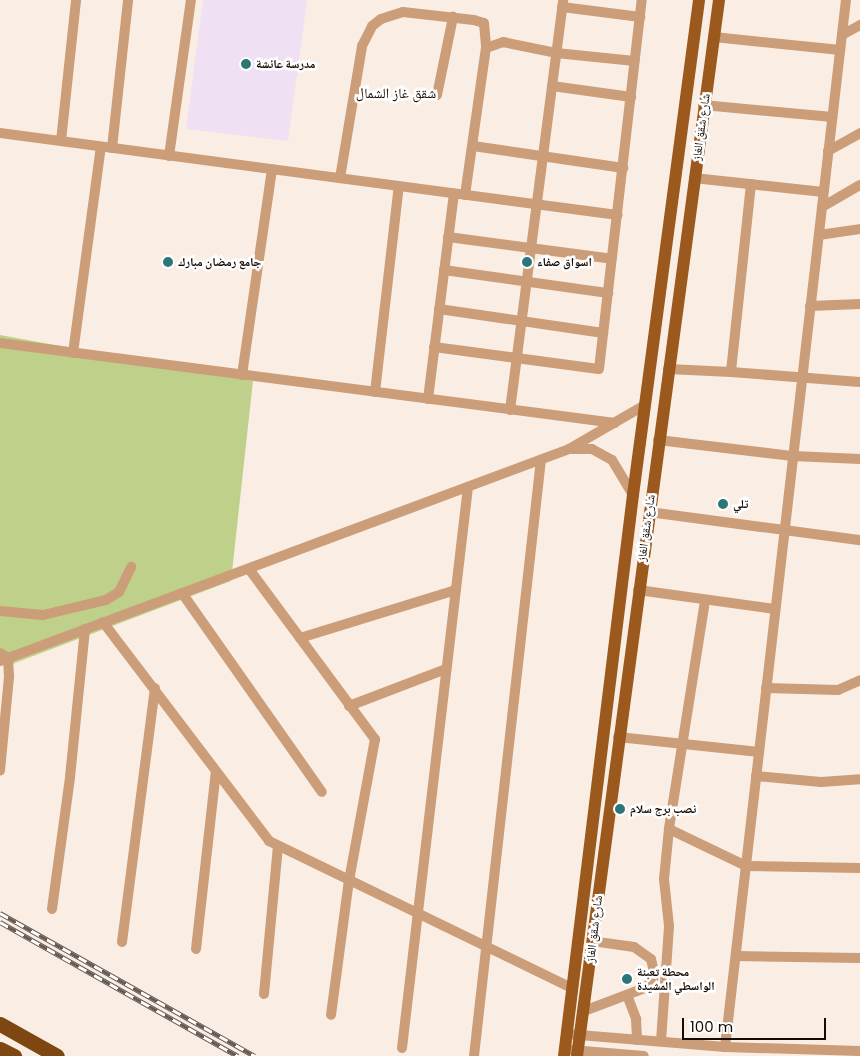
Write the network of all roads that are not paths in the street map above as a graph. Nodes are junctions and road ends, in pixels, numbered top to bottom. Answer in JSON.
{"nodes":[{"id":1,"x":76,"y":0,"type":"edge"},
{"id":2,"x":128,"y":0,"type":"edge"},
{"id":3,"x":191,"y":0,"type":"edge"},
{"id":4,"x":642,"y":0,"type":"edge"},
{"id":5,"x":846,"y":0,"type":"edge"},
{"id":6,"x":699,"y":1,"type":"edge"},
{"id":7,"x":719,"y":2,"type":"edge"},
{"id":8,"x":563,"y":3,"type":"edge"},
{"id":9,"x":454,"y":17,"type":"junction"},
{"id":10,"x":640,"y":17,"type":"junction"},
{"id":11,"x":860,"y":25,"type":"edge"},
{"id":12,"x":842,"y":35,"type":"junction"},
{"id":13,"x":714,"y":37,"type":"junction"},
{"id":14,"x":486,"y":48,"type":"junction"},
{"id":15,"x":840,"y":50,"type":"junction"},
{"id":16,"x":556,"y":53,"type":"junction"},
{"id":17,"x":636,"y":61,"type":"junction"},
{"id":18,"x":552,"y":86,"type":"junction"},
{"id":19,"x":438,"y":95,"type":"dead end"},
{"id":20,"x":631,"y":97,"type":"junction"},
{"id":21,"x":704,"y":105,"type":"junction"},
{"id":22,"x":832,"y":117,"type":"junction"},
{"id":23,"x":0,"y":133,"type":"edge"},
{"id":24,"x":860,"y":133,"type":"edge"},
{"id":25,"x":61,"y":141,"type":"junction"},
{"id":26,"x":474,"y":146,"type":"junction"},
{"id":27,"x":106,"y":147,"type":"junction"},
{"id":28,"x":828,"y":151,"type":"junction"},
{"id":29,"x":543,"y":155,"type":"junction"},
{"id":30,"x":169,"y":156,"type":"junction"},
{"id":31,"x":623,"y":168,"type":"junction"},
{"id":32,"x":272,"y":169,"type":"junction"},
{"id":33,"x":340,"y":178,"type":"junction"},
{"id":34,"x":694,"y":178,"type":"junction"},
{"id":35,"x":752,"y":184,"type":"junction"},
{"id":36,"x":860,"y":185,"type":"edge"},
{"id":37,"x":399,"y":186,"type":"junction"},
{"id":38,"x":824,"y":192,"type":"junction"},
{"id":39,"x":454,"y":194,"type":"junction"},
{"id":40,"x":465,"y":196,"type":"junction"},
{"id":41,"x":536,"y":204,"type":"junction"},
{"id":42,"x":822,"y":207,"type":"junction"},
{"id":43,"x":618,"y":215,"type":"junction"},
{"id":44,"x":860,"y":229,"type":"edge"},
{"id":45,"x":818,"y":235,"type":"junction"},
{"id":46,"x":448,"y":237,"type":"junction"},
{"id":47,"x":531,"y":248,"type":"junction"},
{"id":48,"x":612,"y":259,"type":"junction"},
{"id":49,"x":444,"y":270,"type":"junction"},
{"id":50,"x":526,"y":282,"type":"junction"},
{"id":51,"x":608,"y":293,"type":"junction"},
{"id":52,"x":860,"y":304,"type":"edge"},
{"id":53,"x":810,"y":306,"type":"junction"},
{"id":54,"x":439,"y":309,"type":"junction"},
{"id":55,"x":521,"y":321,"type":"junction"},
{"id":56,"x":604,"y":333,"type":"junction"},
{"id":57,"x":0,"y":343,"type":"edge"},
{"id":58,"x":434,"y":347,"type":"junction"},
{"id":59,"x":73,"y":353,"type":"junction"},
{"id":60,"x":517,"y":356,"type":"junction"},
{"id":61,"x":668,"y":369,"type":"junction"},
{"id":62,"x":731,"y":372,"type":"junction"},
{"id":63,"x":242,"y":375,"type":"junction"},
{"id":64,"x":802,"y":380,"type":"junction"},
{"id":65,"x":860,"y":382,"type":"edge"},
{"id":66,"x":375,"y":392,"type":"junction"},
{"id":67,"x":428,"y":399,"type":"junction"},
{"id":68,"x":645,"y":404,"type":"junction"},
{"id":69,"x":510,"y":410,"type":"junction"},
{"id":70,"x":615,"y":423,"type":"junction"},
{"id":71,"x":658,"y":440,"type":"junction"},
{"id":72,"x":569,"y":449,"type":"junction"},
{"id":73,"x":793,"y":456,"type":"junction"},
{"id":74,"x":860,"y":459,"type":"edge"},
{"id":75,"x":541,"y":460,"type":"junction"},
{"id":76,"x":468,"y":487,"type":"junction"},
{"id":77,"x":633,"y":495,"type":"junction"},
{"id":78,"x":648,"y":512,"type":"junction"},
{"id":79,"x":785,"y":530,"type":"junction"},
{"id":80,"x":860,"y":540,"type":"edge"},
{"id":81,"x":131,"y":567,"type":"dead end"},
{"id":82,"x":249,"y":569,"type":"junction"},
{"id":83,"x":456,"y":590,"type":"junction"},
{"id":84,"x":638,"y":590,"type":"junction"},
{"id":85,"x":182,"y":593,"type":"junction"},
{"id":86,"x":705,"y":602,"type":"junction"},
{"id":87,"x":776,"y":609,"type":"junction"},
{"id":88,"x":0,"y":611,"type":"edge"},
{"id":89,"x":103,"y":622,"type":"junction"},
{"id":90,"x":85,"y":629,"type":"junction"},
{"id":91,"x":300,"y":638,"type":"junction"},
{"id":92,"x":615,"y":640,"type":"junction"},
{"id":93,"x":631,"y":642,"type":"junction"},
{"id":94,"x":3,"y":658,"type":"edge"},
{"id":95,"x":446,"y":669,"type":"junction"},
{"id":96,"x":860,"y":680,"type":"edge"},
{"id":97,"x":155,"y":688,"type":"junction"},
{"id":98,"x":766,"y":688,"type":"junction"},
{"id":99,"x":349,"y":706,"type":"junction"},
{"id":100,"x":618,"y":738,"type":"junction"},
{"id":101,"x":683,"y":744,"type":"junction"},
{"id":102,"x":759,"y":752,"type":"junction"},
{"id":103,"x":0,"y":771,"type":"edge"},
{"id":104,"x":216,"y":772,"type":"junction"},
{"id":105,"x":756,"y":776,"type":"junction"},
{"id":106,"x":860,"y":779,"type":"edge"},
{"id":107,"x":322,"y":792,"type":"dead end"},
{"id":108,"x":669,"y":829,"type":"junction"},
{"id":109,"x":278,"y":846,"type":"junction"},
{"id":110,"x":746,"y":866,"type":"junction"},
{"id":111,"x":860,"y":868,"type":"edge"},
{"id":112,"x":349,"y":880,"type":"junction"},
{"id":113,"x":52,"y":909,"type":"dead end"},
{"id":114,"x":418,"y":914,"type":"junction"},
{"id":115,"x":592,"y":941,"type":"junction"},
{"id":116,"x":122,"y":942,"type":"dead end"},
{"id":117,"x":487,"y":948,"type":"junction"},
{"id":118,"x":196,"y":949,"type":"dead end"},
{"id":119,"x":736,"y":956,"type":"junction"},
{"id":120,"x":860,"y":958,"type":"edge"},
{"id":121,"x":572,"y":988,"type":"junction"},
{"id":122,"x":264,"y":994,"type":"dead end"},
{"id":123,"x":627,"y":995,"type":"junction"},
{"id":124,"x":584,"y":1011,"type":"junction"},
{"id":125,"x":331,"y":1016,"type":"dead end"},
{"id":126,"x":0,"y":1024,"type":"edge"},
{"id":127,"x":574,"y":1035,"type":"junction"},
{"id":128,"x":637,"y":1040,"type":"junction"},
{"id":129,"x":660,"y":1041,"type":"junction"},
{"id":130,"x":725,"y":1046,"type":"junction"},
{"id":131,"x":0,"y":1048,"type":"edge"},
{"id":132,"x":402,"y":1048,"type":"dead end"},
{"id":133,"x":860,"y":1052,"type":"edge"},
{"id":134,"x":571,"y":1053,"type":"edge"},
{"id":135,"x":14,"y":1056,"type":"edge"},
{"id":136,"x":58,"y":1056,"type":"edge"},
{"id":137,"x":474,"y":1056,"type":"edge"},
{"id":138,"x":644,"y":1056,"type":"edge"}],
"edges":[{"from":1,"to":25,"type":"street"},
{"from":2,"to":27,"type":"street"},
{"from":3,"to":30,"type":"street"},
{"from":4,"to":10,"type":"street"},
{"from":5,"to":12,"type":"street"},
{"from":6,"to":7,"type":"main road"},
{"from":6,"to":68,"type":"main road","name":"شارع شقق الغاز"},
{"from":7,"to":13,"type":"main road","name":"شارع شقق الغاز"},
{"from":8,"to":10,"type":"street"},
{"from":8,"to":16,"type":"street"},
{"from":9,"to":14,"type":"street"},
{"from":9,"to":19,"type":"street"},
{"from":9,"to":33,"type":"street"},
{"from":10,"to":17,"type":"street"},
{"from":11,"to":12,"type":"street"},
{"from":12,"to":15,"type":"street"},
{"from":13,"to":15,"type":"street"},
{"from":13,"to":21,"type":"main road","name":"شارع شقق الغاز"},
{"from":14,"to":16,"type":"street"},
{"from":14,"to":26,"type":"street"},
{"from":15,"to":22,"type":"street"},
{"from":16,"to":17,"type":"street"},
{"from":16,"to":18,"type":"street"},
{"from":17,"to":20,"type":"street"},
{"from":18,"to":20,"type":"street"},
{"from":18,"to":29,"type":"street"},
{"from":20,"to":31,"type":"street"},
{"from":21,"to":22,"type":"street"},
{"from":21,"to":34,"type":"main road","name":"شارع شقق الغاز"},
{"from":22,"to":28,"type":"street"},
{"from":23,"to":25,"type":"street"},
{"from":24,"to":28,"type":"street"},
{"from":25,"to":27,"type":"street"},
{"from":26,"to":29,"type":"street"},
{"from":26,"to":40,"type":"street"},
{"from":27,"to":30,"type":"street"},
{"from":27,"to":59,"type":"street"},
{"from":28,"to":38,"type":"street"},
{"from":29,"to":31,"type":"street"},
{"from":29,"to":41,"type":"street"},
{"from":30,"to":32,"type":"street"},
{"from":31,"to":43,"type":"street"},
{"from":32,"to":33,"type":"street"},
{"from":32,"to":63,"type":"street"},
{"from":33,"to":37,"type":"street"},
{"from":34,"to":35,"type":"street"},
{"from":34,"to":61,"type":"main road","name":"شارع شقق الغاز"},
{"from":35,"to":38,"type":"street"},
{"from":35,"to":62,"type":"street"},
{"from":36,"to":42,"type":"street"},
{"from":37,"to":39,"type":"street"},
{"from":37,"to":66,"type":"street"},
{"from":38,"to":42,"type":"street"},
{"from":39,"to":40,"type":"street"},
{"from":39,"to":46,"type":"street"},
{"from":40,"to":41,"type":"street"},
{"from":41,"to":43,"type":"street"},
{"from":41,"to":47,"type":"street"},
{"from":42,"to":45,"type":"street"},
{"from":43,"to":48,"type":"street"},
{"from":44,"to":45,"type":"street"},
{"from":45,"to":53,"type":"street"},
{"from":46,"to":47,"type":"street"},
{"from":46,"to":49,"type":"street"},
{"from":47,"to":48,"type":"street"},
{"from":47,"to":50,"type":"street"},
{"from":48,"to":51,"type":"street"},
{"from":49,"to":50,"type":"street"},
{"from":49,"to":54,"type":"street"},
{"from":50,"to":51,"type":"street"},
{"from":50,"to":55,"type":"street"},
{"from":51,"to":56,"type":"street"},
{"from":52,"to":53,"type":"street"},
{"from":53,"to":64,"type":"street"},
{"from":54,"to":55,"type":"street"},
{"from":54,"to":58,"type":"street"},
{"from":55,"to":56,"type":"street"},
{"from":55,"to":60,"type":"street"},
{"from":56,"to":60,"type":"street"},
{"from":57,"to":59,"type":"street"},
{"from":58,"to":60,"type":"street"},
{"from":58,"to":67,"type":"street"},
{"from":59,"to":63,"type":"street"},
{"from":60,"to":69,"type":"street"},
{"from":61,"to":62,"type":"street"},
{"from":61,"to":71,"type":"main road","name":"شارع شقق الغاز"},
{"from":62,"to":64,"type":"street"},
{"from":63,"to":66,"type":"street"},
{"from":64,"to":65,"type":"street"},
{"from":64,"to":73,"type":"street"},
{"from":66,"to":67,"type":"street"},
{"from":67,"to":69,"type":"street"},
{"from":68,"to":70,"type":"street"},
{"from":68,"to":77,"type":"main road","name":"شارع شقق الغاز"},
{"from":69,"to":70,"type":"street"},
{"from":70,"to":72,"type":"street"},
{"from":71,"to":73,"type":"street"},
{"from":71,"to":78,"type":"main road","name":"شارع شقق الغاز"},
{"from":72,"to":75,"type":"street"},
{"from":72,"to":77,"type":"street"},
{"from":73,"to":74,"type":"street"},
{"from":73,"to":79,"type":"street"},
{"from":75,"to":76,"type":"street"},
{"from":75,"to":117,"type":"street"},
{"from":76,"to":82,"type":"street"},
{"from":76,"to":83,"type":"street"},
{"from":77,"to":92,"type":"main road","name":"شارع شقق الغاز"},
{"from":78,"to":79,"type":"street"},
{"from":78,"to":84,"type":"main road","name":"شارع شقق الغاز"},
{"from":79,"to":80,"type":"street"},
{"from":79,"to":87,"type":"street"},
{"from":81,"to":88,"type":"street"},
{"from":82,"to":85,"type":"street"},
{"from":82,"to":91,"type":"street"},
{"from":83,"to":91,"type":"street"},
{"from":83,"to":95,"type":"street"},
{"from":84,"to":86,"type":"street"},
{"from":84,"to":93,"type":"main road","name":"شارع شقق الغاز"},
{"from":85,"to":89,"type":"street"},
{"from":85,"to":107,"type":"street"},
{"from":86,"to":87,"type":"street"},
{"from":86,"to":101,"type":"street"},
{"from":87,"to":98,"type":"street"},
{"from":89,"to":90,"type":"street"},
{"from":89,"to":97,"type":"street"},
{"from":90,"to":94,"type":"street"},
{"from":90,"to":113,"type":"street"},
{"from":91,"to":99,"type":"street"},
{"from":92,"to":93,"type":"main road"},
{"from":92,"to":121,"type":"main road","name":"شارع شقق الغاز"},
{"from":93,"to":100,"type":"main road","name":"شارع شقق الغاز"},
{"from":94,"to":103,"type":"street"},
{"from":95,"to":99,"type":"street"},
{"from":95,"to":114,"type":"street"},
{"from":96,"to":98,"type":"street"},
{"from":97,"to":104,"type":"street"},
{"from":97,"to":116,"type":"street"},
{"from":98,"to":102,"type":"street"},
{"from":99,"to":112,"type":"street"},
{"from":100,"to":101,"type":"street"},
{"from":100,"to":115,"type":"main road","name":"شارع شقق الغاز"},
{"from":101,"to":102,"type":"street"},
{"from":101,"to":108,"type":"street"},
{"from":102,"to":105,"type":"street"},
{"from":104,"to":109,"type":"street"},
{"from":104,"to":118,"type":"street"},
{"from":105,"to":106,"type":"street"},
{"from":105,"to":110,"type":"street"},
{"from":108,"to":110,"type":"street"},
{"from":108,"to":129,"type":"street"},
{"from":109,"to":112,"type":"street"},
{"from":109,"to":122,"type":"street"},
{"from":110,"to":111,"type":"street"},
{"from":110,"to":119,"type":"street"},
{"from":112,"to":114,"type":"street"},
{"from":112,"to":125,"type":"street"},
{"from":114,"to":117,"type":"street"},
{"from":114,"to":132,"type":"street"},
{"from":115,"to":123,"type":"street"},
{"from":115,"to":124,"type":"main road","name":"شارع شقق الغاز"},
{"from":117,"to":121,"type":"street"},
{"from":117,"to":137,"type":"street"},
{"from":119,"to":120,"type":"street"},
{"from":119,"to":130,"type":"street"},
{"from":121,"to":127,"type":"main road","name":"شارع شقق الغاز"},
{"from":123,"to":124,"type":"street"},
{"from":123,"to":128,"type":"street"},
{"from":124,"to":127,"type":"main road","name":"شارع شقق الغاز"},
{"from":126,"to":136,"type":"highway"},
{"from":127,"to":128,"type":"street"},
{"from":127,"to":134,"type":"main road","name":"شارع شقق الغاز"},
{"from":128,"to":129,"type":"street"},
{"from":129,"to":130,"type":"street"},
{"from":130,"to":133,"type":"street"},
{"from":131,"to":135,"type":"highway"},
{"from":134,"to":138,"type":"street"}]}
